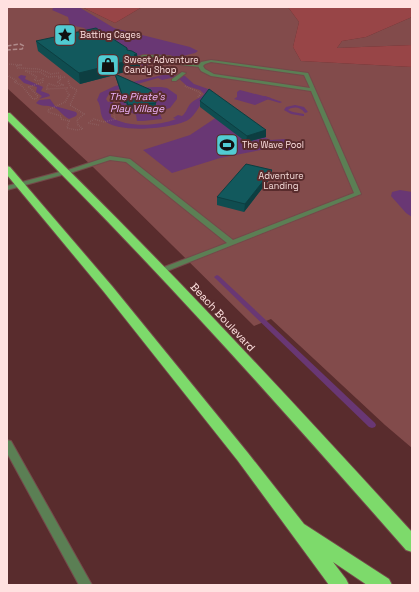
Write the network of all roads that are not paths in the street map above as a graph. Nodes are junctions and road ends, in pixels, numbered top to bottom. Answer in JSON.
{"nodes":[{"id":1,"x":130,"y":59,"type":"edge"},
{"id":2,"x":200,"y":66,"type":"junction"},
{"id":3,"x":184,"y":73,"type":"dead end"},
{"id":4,"x":174,"y":80,"type":"dead end"},
{"id":5,"x":313,"y":90,"type":"junction"},
{"id":6,"x":7,"y":115,"type":"edge"},
{"id":7,"x":7,"y":169,"type":"edge"},
{"id":8,"x":67,"y":172,"type":"junction"},
{"id":9,"x":20,"y":184,"type":"junction"},
{"id":10,"x":7,"y":188,"type":"edge"},
{"id":11,"x":232,"y":243,"type":"junction"},
{"id":12,"x":162,"y":271,"type":"junction"},
{"id":13,"x":7,"y":444,"type":"edge"},
{"id":14,"x":295,"y":526,"type":"junction"},
{"id":15,"x":412,"y":544,"type":"edge"},
{"id":16,"x":86,"y":585,"type":"edge"},
{"id":17,"x":340,"y":585,"type":"edge"},
{"id":18,"x":383,"y":585,"type":"edge"}],
"edges":[{"from":1,"to":2,"type":"street"},
{"from":2,"to":5,"type":"street"},
{"from":2,"to":5,"type":"street"},
{"from":3,"to":4,"type":"street"},
{"from":5,"to":11,"type":"street"},
{"from":6,"to":8,"type":"highway","name":"Beach Boulevard"},
{"from":7,"to":9,"type":"highway"},
{"from":8,"to":9,"type":"street"},
{"from":8,"to":11,"type":"street"},
{"from":8,"to":12,"type":"highway","name":"Beach Boulevard"},
{"from":9,"to":10,"type":"street"},
{"from":9,"to":14,"type":"highway"},
{"from":11,"to":12,"type":"street"},
{"from":12,"to":15,"type":"highway","name":"Beach Boulevard"},
{"from":13,"to":16,"type":"street"},
{"from":14,"to":17,"type":"highway"},
{"from":14,"to":18,"type":"highway"}]}
